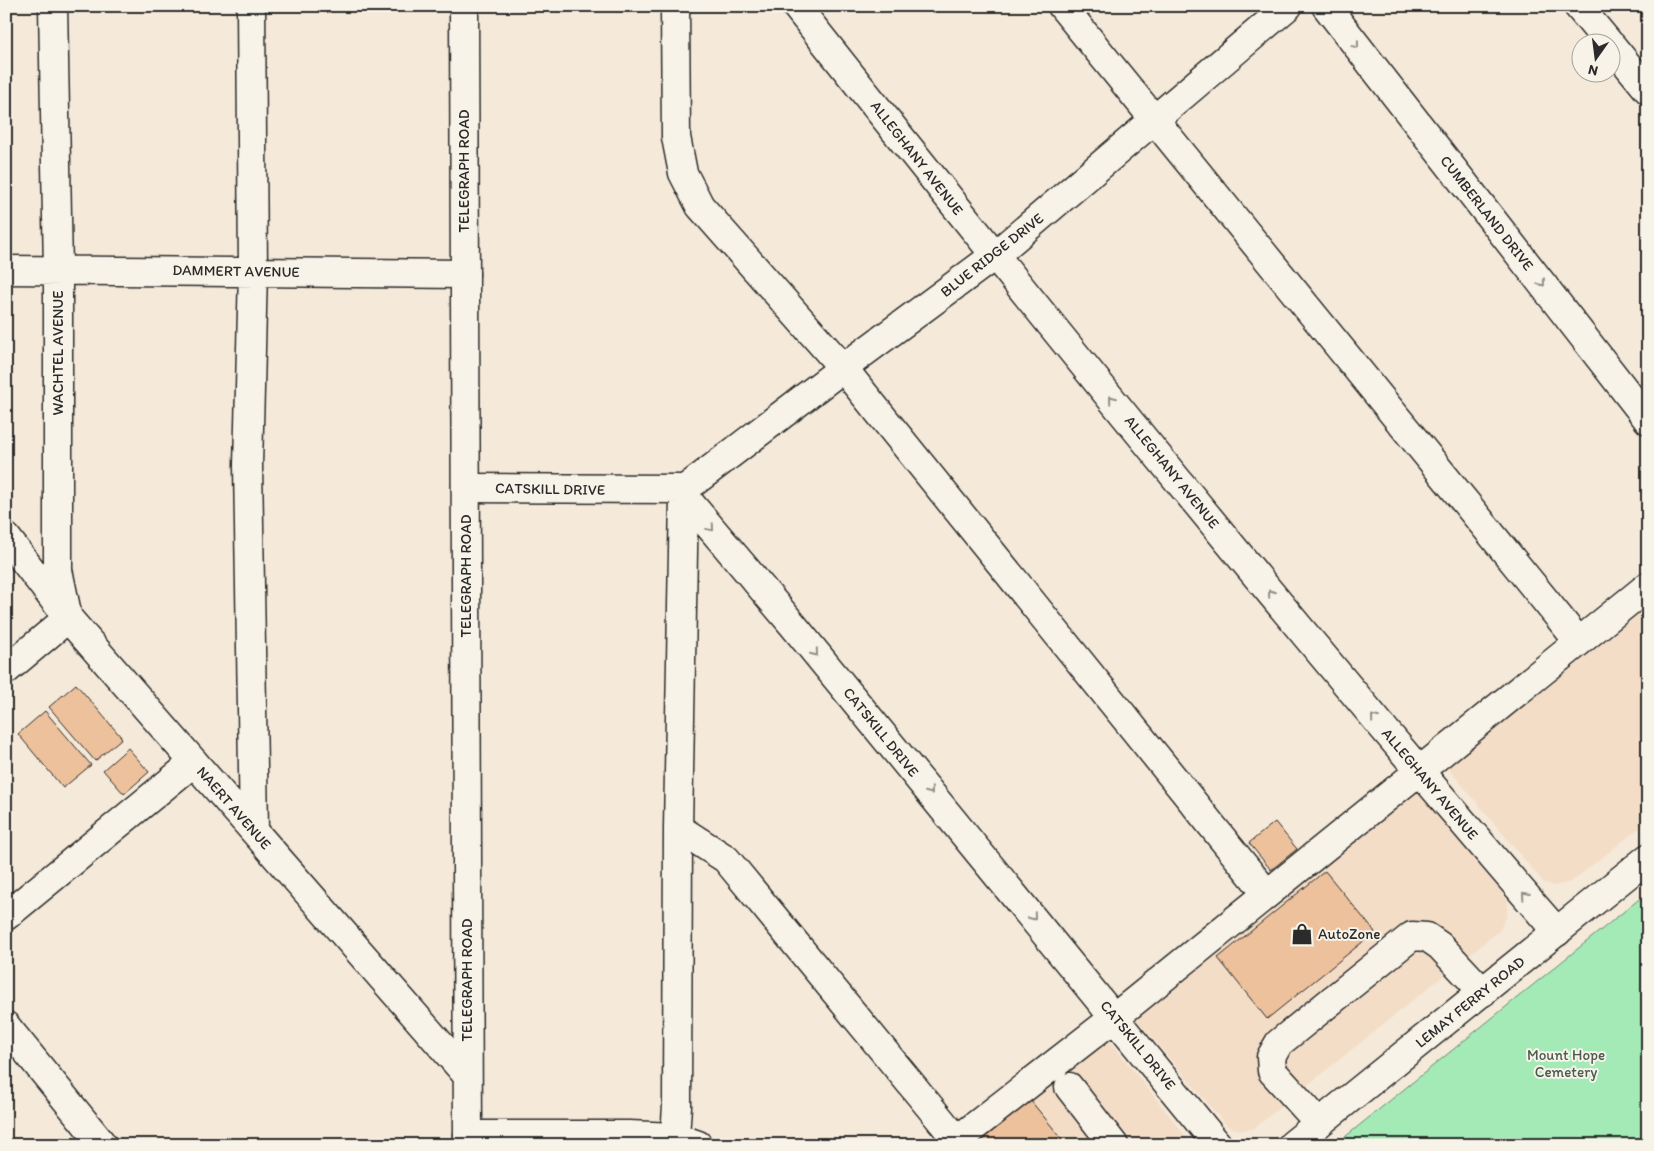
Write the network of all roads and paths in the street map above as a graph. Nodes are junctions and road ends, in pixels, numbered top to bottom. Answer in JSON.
{"nodes":[{"id":1,"x":53,"y":6,"type":"edge"},
{"id":2,"x":251,"y":6,"type":"edge"},
{"id":3,"x":464,"y":6,"type":"edge"},
{"id":4,"x":675,"y":6,"type":"edge"},
{"id":5,"x":796,"y":6,"type":"edge"},
{"id":6,"x":1062,"y":6,"type":"edge"},
{"id":7,"x":1288,"y":6,"type":"edge"},
{"id":8,"x":1326,"y":6,"type":"edge"},
{"id":9,"x":1578,"y":6,"type":"edge"},
{"id":10,"x":1600,"y":32,"type":"edge"},
{"id":11,"x":1622,"y":58,"type":"edge"},
{"id":12,"x":1648,"y":90,"type":"edge"},
{"id":13,"x":1155,"y":120,"type":"junction"},
{"id":14,"x":994,"y":256,"type":"junction"},
{"id":15,"x":58,"y":269,"type":"junction"},
{"id":16,"x":6,"y":270,"type":"edge"},
{"id":17,"x":254,"y":272,"type":"junction"},
{"id":18,"x":465,"y":274,"type":"junction"},
{"id":19,"x":843,"y":368,"type":"junction"},
{"id":20,"x":1648,"y":420,"type":"edge"},
{"id":21,"x":466,"y":488,"type":"junction"},
{"id":22,"x":685,"y":493,"type":"junction"},
{"id":23,"x":6,"y":537,"type":"edge"},
{"id":24,"x":1648,"y":586,"type":"edge"},
{"id":25,"x":68,"y":618,"type":"junction"},
{"id":26,"x":1579,"y":642,"type":"junction"},
{"id":27,"x":6,"y":670,"type":"edge"},
{"id":28,"x":194,"y":762,"type":"junction"},
{"id":29,"x":1418,"y":772,"type":"junction"},
{"id":30,"x":678,"y":828,"type":"junction"},
{"id":31,"x":254,"y":829,"type":"junction"},
{"id":32,"x":1648,"y":858,"type":"edge"},
{"id":33,"x":1268,"y":894,"type":"junction"},
{"id":34,"x":6,"y":916,"type":"edge"},
{"id":35,"x":1557,"y":932,"type":"junction"},
{"id":36,"x":1482,"y":992,"type":"junction"},
{"id":37,"x":1115,"y":1017,"type":"junction"},
{"id":38,"x":6,"y":1026,"type":"edge"},
{"id":39,"x":467,"y":1075,"type":"junction"},
{"id":40,"x":1069,"y":1087,"type":"dead end"},
{"id":41,"x":1319,"y":1123,"type":"junction"},
{"id":42,"x":468,"y":1140,"type":"edge"},
{"id":43,"x":686,"y":1141,"type":"edge"},
{"id":44,"x":103,"y":1145,"type":"edge"},
{"id":45,"x":1114,"y":1145,"type":"edge"},
{"id":46,"x":1218,"y":1145,"type":"edge"},
{"id":47,"x":1292,"y":1145,"type":"edge"}],
"edges":[{"from":1,"to":15,"type":"street","name":"WACHTEL AVENUE"},
{"from":2,"to":17,"type":"street"},
{"from":3,"to":18,"type":"street","name":"TELEGRAPH ROAD"},
{"from":4,"to":19,"type":"street"},
{"from":5,"to":14,"type":"street","name":"ALLEGHANY AVENUE"},
{"from":6,"to":13,"type":"street"},
{"from":7,"to":13,"type":"street","name":"BLUE RIDGE DRIVE"},
{"from":8,"to":20,"type":"street","name":"CUMBERLAND DRIVE","one_way":true},
{"from":9,"to":10,"type":"street"},
{"from":11,"to":12,"type":"street"},
{"from":13,"to":14,"type":"street","name":"BLUE RIDGE DRIVE"},
{"from":13,"to":26,"type":"street"},
{"from":14,"to":19,"type":"street","name":"BLUE RIDGE DRIVE"},
{"from":29,"to":14,"type":"street","name":"ALLEGHANY AVENUE","one_way":true},
{"from":15,"to":16,"type":"street","name":"DAMMERT AVENUE"},
{"from":15,"to":17,"type":"street","name":"DAMMERT AVENUE"},
{"from":15,"to":25,"type":"street","name":"WACHTEL AVENUE"},
{"from":17,"to":18,"type":"street","name":"DAMMERT AVENUE"},
{"from":17,"to":31,"type":"street"},
{"from":18,"to":21,"type":"street","name":"TELEGRAPH ROAD"},
{"from":19,"to":22,"type":"street","name":"BLUE RIDGE DRIVE"},
{"from":19,"to":33,"type":"street"},
{"from":21,"to":22,"type":"street","name":"CATSKILL DRIVE"},
{"from":21,"to":39,"type":"street","name":"TELEGRAPH ROAD"},
{"from":22,"to":30,"type":"street"},
{"from":22,"to":37,"type":"street","name":"CATSKILL DRIVE","one_way":true},
{"from":23,"to":25,"type":"street","name":"NAERT AVENUE"},
{"from":24,"to":26,"type":"street"},
{"from":25,"to":27,"type":"street"},
{"from":25,"to":28,"type":"street","name":"NAERT AVENUE"},
{"from":26,"to":29,"type":"street"},
{"from":28,"to":31,"type":"street","name":"NAERT AVENUE"},
{"from":28,"to":34,"type":"street"},
{"from":29,"to":33,"type":"street"},
{"from":35,"to":29,"type":"street","name":"ALLEGHANY AVENUE","one_way":true},
{"from":30,"to":37,"type":"street"},
{"from":30,"to":43,"type":"street"},
{"from":31,"to":39,"type":"street","name":"NAERT AVENUE"},
{"from":32,"to":35,"type":"street","name":"LEMAY FERRY ROAD"},
{"from":33,"to":37,"type":"street"},
{"from":35,"to":36,"type":"street","name":"LEMAY FERRY ROAD"},
{"from":36,"to":41,"type":"street","name":"LEMAY FERRY ROAD"},
{"from":36,"to":41,"type":"street"},
{"from":37,"to":46,"type":"street","name":"CATSKILL DRIVE"},
{"from":38,"to":44,"type":"street"},
{"from":39,"to":42,"type":"street","name":"TELEGRAPH ROAD"},
{"from":40,"to":45,"type":"street"},
{"from":41,"to":47,"type":"street","name":"LEMAY FERRY ROAD"},
{"from":42,"to":43,"type":"street"}]}
